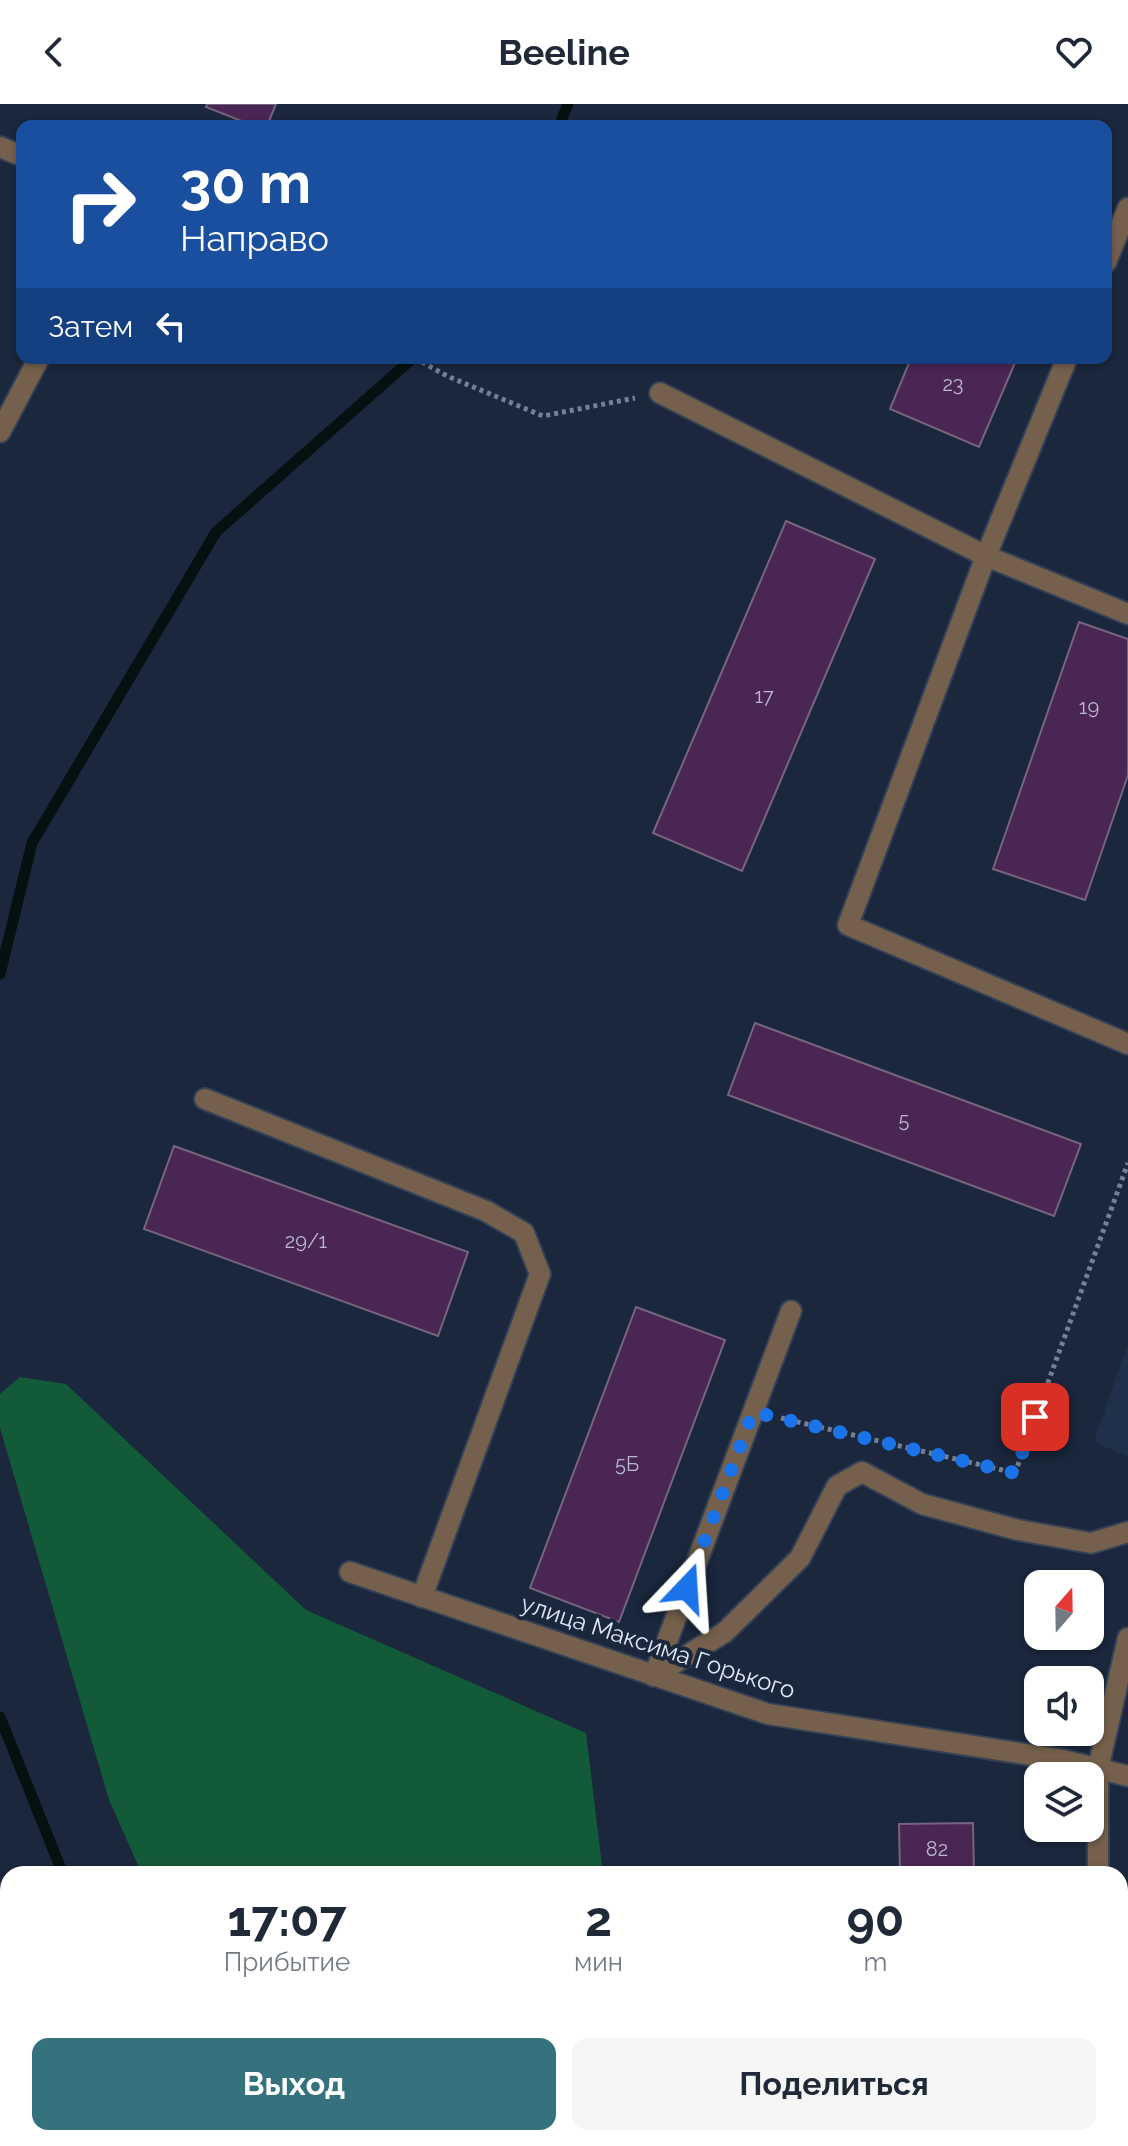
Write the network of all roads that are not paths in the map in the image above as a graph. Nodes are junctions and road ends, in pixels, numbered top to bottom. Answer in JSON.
{"nodes":[{"id":1,"x":1128,"y":208,"type":"edge"},
{"id":2,"x":1112,"y":247,"type":"edge"},
{"id":3,"x":36,"y":364,"type":"edge"},
{"id":4,"x":1065,"y":364,"type":"edge"},
{"id":5,"x":660,"y":393,"type":"road end"},
{"id":6,"x":0,"y":432,"type":"edge"},
{"id":7,"x":986,"y":556,"type":"junction"},
{"id":8,"x":1128,"y":614,"type":"edge"},
{"id":9,"x":1128,"y":1044,"type":"edge"},
{"id":10,"x":205,"y":1099,"type":"dead end"},
{"id":11,"x":791,"y":1311,"type":"dead end"},
{"id":12,"x":1128,"y":1532,"type":"edge"},
{"id":13,"x":350,"y":1572,"type":"dead end"},
{"id":14,"x":422,"y":1597,"type":"junction"},
{"id":15,"x":1128,"y":1638,"type":"edge"},
{"id":16,"x":654,"y":1676,"type":"junction"},
{"id":17,"x":1071,"y":1762,"type":"edge"},
{"id":18,"x":1100,"y":1762,"type":"edge"},
{"id":19,"x":1104,"y":1770,"type":"edge"},
{"id":20,"x":1128,"y":1776,"type":"edge"},
{"id":21,"x":1098,"y":1842,"type":"edge"},
{"id":22,"x":1098,"y":1866,"type":"edge"}],
"edges":[{"from":1,"to":2,"type":"street"},
{"from":3,"to":6,"type":"street"},
{"from":4,"to":7,"type":"street"},
{"from":5,"to":7,"type":"street"},
{"from":7,"to":8,"type":"street"},
{"from":7,"to":9,"type":"street"},
{"from":10,"to":14,"type":"street"},
{"from":11,"to":16,"type":"street"},
{"from":12,"to":16,"type":"street"},
{"from":13,"to":14,"type":"street","name":"улица Максима Горького"},
{"from":14,"to":16,"type":"street","name":"улица Максима Горького"},
{"from":15,"to":18,"type":"street"},
{"from":16,"to":17,"type":"street","name":"улица Максима Горького"},
{"from":19,"to":20,"type":"street","name":"улица Максима Горького"},
{"from":21,"to":22,"type":"street"}]}
